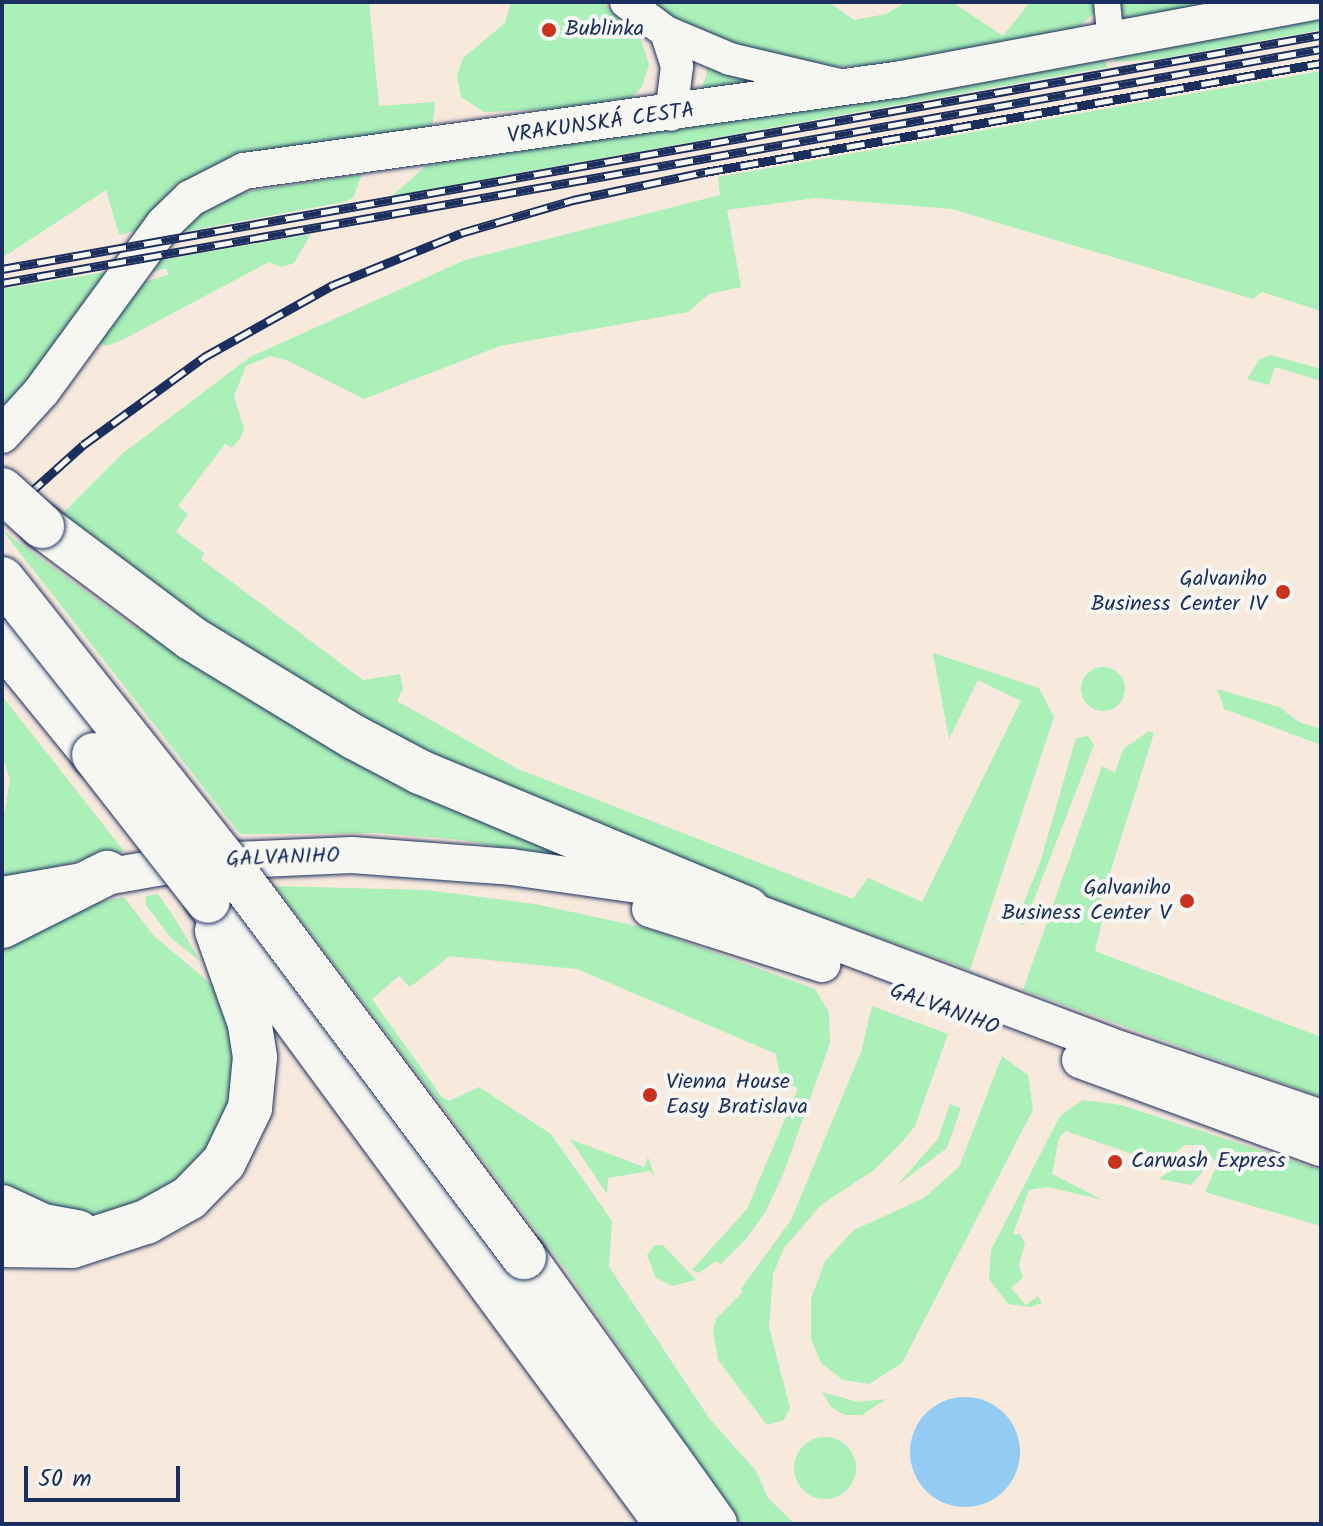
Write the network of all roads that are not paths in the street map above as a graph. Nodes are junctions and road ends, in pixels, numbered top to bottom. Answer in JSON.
{"nodes":[{"id":1,"x":626,"y":2,"type":"edge"},
{"id":2,"x":1107,"y":2,"type":"edge"},
{"id":3,"x":1314,"y":2,"type":"edge"},
{"id":4,"x":666,"y":32,"type":"junction"},
{"id":5,"x":1111,"y":43,"type":"junction"},
{"id":6,"x":848,"y":87,"type":"junction"},
{"id":7,"x":671,"y":115,"type":"junction"},
{"id":8,"x":2,"y":435,"type":"edge"},
{"id":9,"x":2,"y":490,"type":"edge"},
{"id":10,"x":2,"y":579,"type":"edge"},
{"id":11,"x":2,"y":642,"type":"edge"},
{"id":12,"x":107,"y":873,"type":"junction"},
{"id":13,"x":566,"y":877,"type":"junction"},
{"id":14,"x":2,"y":895,"type":"edge"},
{"id":15,"x":208,"y":901,"type":"junction"},
{"id":16,"x":747,"y":909,"type":"junction"},
{"id":17,"x":2,"y":926,"type":"edge"},
{"id":18,"x":1321,"y":1118,"type":"edge"},
{"id":19,"x":1321,"y":1148,"type":"edge"},
{"id":20,"x":2,"y":1207,"type":"edge"},
{"id":21,"x":146,"y":1222,"type":"junction"},
{"id":22,"x":2,"y":1245,"type":"edge"},
{"id":23,"x":509,"y":1270,"type":"junction"},
{"id":24,"x":667,"y":1524,"type":"edge"},
{"id":25,"x":715,"y":1524,"type":"edge"}],
"edges":[{"from":1,"to":4,"type":"street"},
{"from":2,"to":5,"type":"street"},
{"from":3,"to":5,"type":"main road","name":"VRAKUNSKÁ CESTA"},
{"from":4,"to":6,"type":"street"},
{"from":4,"to":7,"type":"street"},
{"from":5,"to":6,"type":"main road","name":"VRAKUNSKÁ CESTA"},
{"from":6,"to":7,"type":"main road","name":"VRAKUNSKÁ CESTA"},
{"from":7,"to":8,"type":"main road","name":"VRAKUNSKÁ CESTA"},
{"from":9,"to":16,"type":"highway","bridge":true},
{"from":10,"to":23,"type":"highway","bridge":true},
{"from":11,"to":15,"type":"highway","bridge":true},
{"from":12,"to":13,"type":"main road","name":"GALVANIHO"},
{"from":12,"to":14,"type":"main road","name":"GALVANIHO"},
{"from":12,"to":17,"type":"highway"},
{"from":13,"to":16,"type":"main road","name":"GALVANIHO"},
{"from":13,"to":19,"type":"main road","name":"GALVANIHO"},
{"from":15,"to":21,"type":"highway"},
{"from":15,"to":23,"type":"highway"},
{"from":16,"to":18,"type":"main road","name":"GALVANIHO"},
{"from":20,"to":21,"type":"highway"},
{"from":21,"to":22,"type":"highway"},
{"from":23,"to":24,"type":"highway"},
{"from":23,"to":25,"type":"highway"}]}
